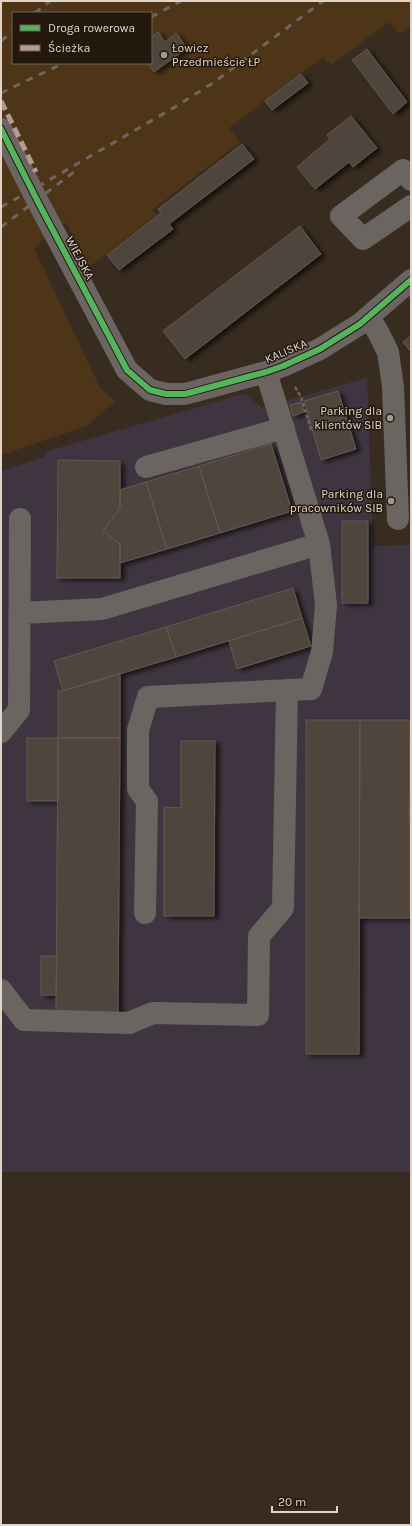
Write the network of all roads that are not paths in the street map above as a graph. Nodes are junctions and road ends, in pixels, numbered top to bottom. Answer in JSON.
{"nodes":[{"id":1,"x":1,"y":128,"type":"edge"},
{"id":2,"x":411,"y":180,"type":"edge"},
{"id":3,"x":411,"y":206,"type":"edge"},
{"id":4,"x":411,"y":280,"type":"edge"},
{"id":5,"x":369,"y":317,"type":"junction"},
{"id":6,"x":275,"y":369,"type":"junction"},
{"id":7,"x":150,"y":390,"type":"joint"},
{"id":8,"x":284,"y":428,"type":"junction"},
{"id":9,"x":403,"y":452,"type":"edge"},
{"id":10,"x":146,"y":467,"type":"dead end"},
{"id":11,"x":20,"y":519,"type":"dead end"},
{"id":12,"x":398,"y":519,"type":"dead end"},
{"id":13,"x":319,"y":544,"type":"junction"},
{"id":14,"x":20,"y":613,"type":"junction"},
{"id":15,"x":287,"y":690,"type":"junction"},
{"id":16,"x":1,"y":732,"type":"edge"},
{"id":17,"x":145,"y":913,"type":"dead end"},
{"id":18,"x":1,"y":990,"type":"edge"}],
"edges":[{"from":1,"to":7,"type":"street","name":"WIEJSKA"},
{"from":2,"to":3,"type":"street"},
{"from":4,"to":5,"type":"street","name":"KALISKA"},
{"from":5,"to":6,"type":"street","name":"KALISKA"},
{"from":5,"to":9,"type":"street"},
{"from":6,"to":7,"type":"street","name":"KALISKA"},
{"from":6,"to":8,"type":"street"},
{"from":8,"to":10,"type":"street"},
{"from":8,"to":13,"type":"street"},
{"from":9,"to":12,"type":"street"},
{"from":11,"to":14,"type":"street"},
{"from":13,"to":14,"type":"street"},
{"from":13,"to":15,"type":"street"},
{"from":14,"to":16,"type":"street"},
{"from":15,"to":17,"type":"street"},
{"from":15,"to":18,"type":"street"}]}
